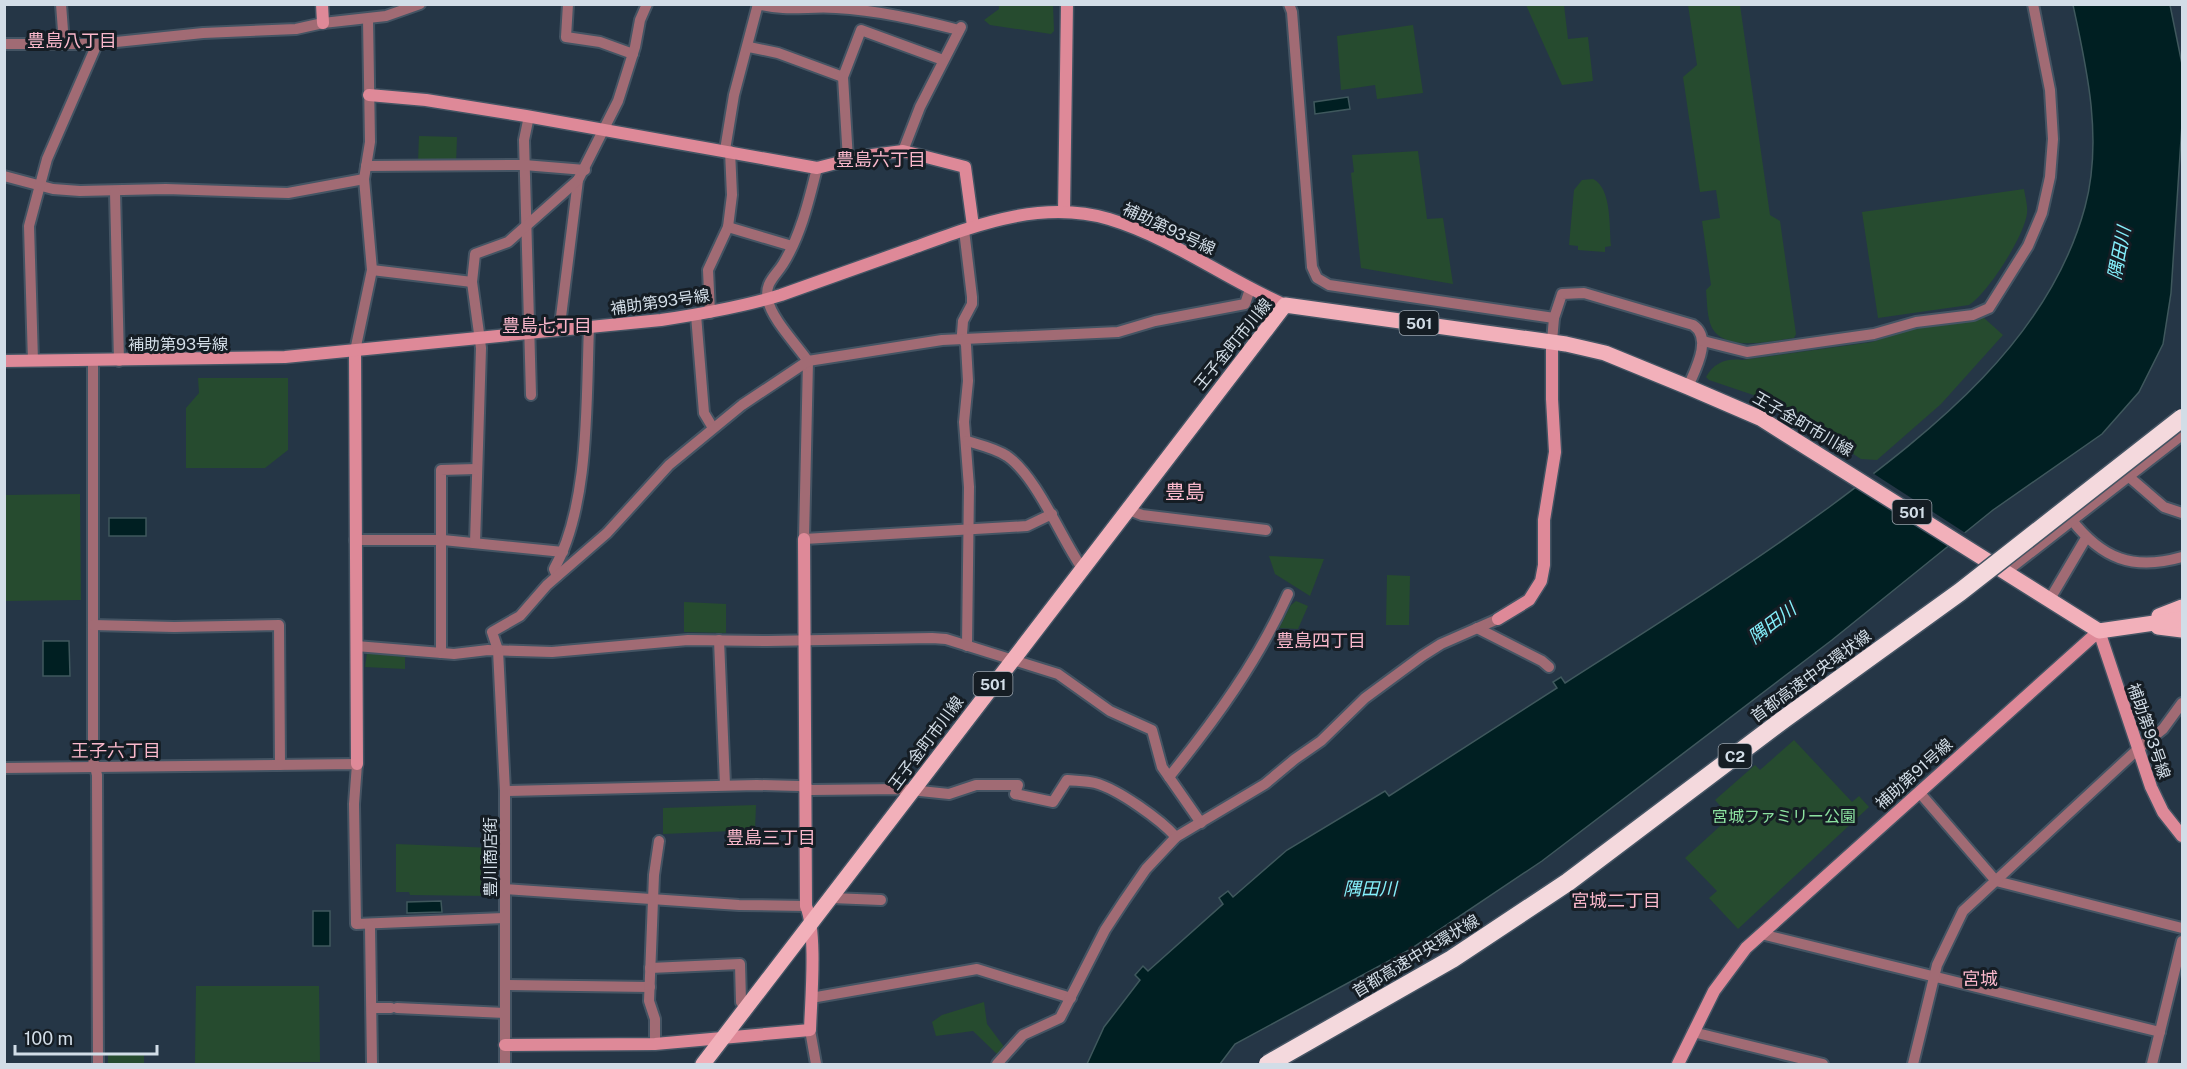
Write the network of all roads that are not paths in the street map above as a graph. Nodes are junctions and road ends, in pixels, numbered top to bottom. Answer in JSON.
{"nodes":[{"id":1,"x":61,"y":4,"type":"edge"},
{"id":2,"x":322,"y":4,"type":"edge"},
{"id":3,"x":420,"y":4,"type":"edge"},
{"id":4,"x":568,"y":4,"type":"edge"},
{"id":5,"x":1067,"y":4,"type":"edge"},
{"id":6,"x":1289,"y":4,"type":"edge"},
{"id":7,"x":2033,"y":4,"type":"edge"},
{"id":8,"x":645,"y":5,"type":"edge"},
{"id":9,"x":368,"y":19,"type":"junction"},
{"id":10,"x":323,"y":23,"type":"junction"},
{"id":11,"x":4,"y":44,"type":"edge"},
{"id":12,"x":64,"y":44,"type":"junction"},
{"id":13,"x":97,"y":44,"type":"junction"},
{"id":14,"x":749,"y":47,"type":"junction"},
{"id":15,"x":633,"y":54,"type":"junction"},
{"id":16,"x":943,"y":60,"type":"junction"},
{"id":17,"x":843,"y":77,"type":"junction"},
{"id":18,"x":369,"y":95,"type":"junction"},
{"id":19,"x":529,"y":116,"type":"junction"},
{"id":20,"x":601,"y":130,"type":"junction"},
{"id":21,"x":728,"y":151,"type":"junction"},
{"id":22,"x":903,"y":151,"type":"junction"},
{"id":23,"x":848,"y":160,"type":"junction"},
{"id":24,"x":524,"y":165,"type":"junction"},
{"id":25,"x":366,"y":166,"type":"junction"},
{"id":26,"x":817,"y":168,"type":"junction"},
{"id":27,"x":585,"y":170,"type":"junction"},
{"id":28,"x":4,"y":176,"type":"edge"},
{"id":29,"x":364,"y":178,"type":"junction"},
{"id":30,"x":578,"y":180,"type":"junction"},
{"id":31,"x":40,"y":185,"type":"junction"},
{"id":32,"x":115,"y":192,"type":"junction"},
{"id":33,"x":1064,"y":212,"type":"junction"},
{"id":34,"x":527,"y":224,"type":"junction"},
{"id":35,"x":728,"y":227,"type":"junction"},
{"id":36,"x":968,"y":228,"type":"junction"},
{"id":37,"x":792,"y":246,"type":"junction"},
{"id":38,"x":372,"y":270,"type":"junction"},
{"id":39,"x":472,"y":282,"type":"junction"},
{"id":40,"x":1250,"y":289,"type":"junction"},
{"id":41,"x":767,"y":299,"type":"junction"},
{"id":42,"x":1285,"y":305,"type":"junction"},
{"id":43,"x":710,"y":313,"type":"junction"},
{"id":44,"x":696,"y":315,"type":"junction"},
{"id":45,"x":1554,"y":318,"type":"junction"},
{"id":46,"x":589,"y":327,"type":"junction"},
{"id":47,"x":562,"y":330,"type":"junction"},
{"id":48,"x":529,"y":334,"type":"junction"},
{"id":49,"x":481,"y":338,"type":"junction"},
{"id":50,"x":964,"y":339,"type":"junction"},
{"id":51,"x":1702,"y":340,"type":"junction"},
{"id":52,"x":1552,"y":341,"type":"junction"},
{"id":53,"x":355,"y":351,"type":"junction"},
{"id":54,"x":4,"y":361,"type":"edge"},
{"id":55,"x":33,"y":361,"type":"junction"},
{"id":56,"x":93,"y":361,"type":"junction"},
{"id":57,"x":119,"y":361,"type":"junction"},
{"id":58,"x":808,"y":361,"type":"junction"},
{"id":59,"x":1688,"y":387,"type":"junction"},
{"id":60,"x":531,"y":394,"type":"dead end"},
{"id":61,"x":2182,"y":418,"type":"edge"},
{"id":62,"x":2182,"y":425,"type":"edge"},
{"id":63,"x":713,"y":428,"type":"junction"},
{"id":64,"x":2182,"y":435,"type":"edge"},
{"id":65,"x":967,"y":441,"type":"junction"},
{"id":66,"x":476,"y":469,"type":"junction"},
{"id":67,"x":2128,"y":476,"type":"junction"},
{"id":68,"x":1127,"y":509,"type":"junction"},
{"id":69,"x":2182,"y":513,"type":"edge"},
{"id":70,"x":1052,"y":514,"type":"junction"},
{"id":71,"x":2071,"y":519,"type":"junction"},
{"id":72,"x":969,"y":529,"type":"junction"},
{"id":73,"x":1266,"y":530,"type":"dead end"},
{"id":74,"x":2086,"y":538,"type":"junction"},
{"id":75,"x":804,"y":539,"type":"junction"},
{"id":76,"x":355,"y":540,"type":"junction"},
{"id":77,"x":442,"y":540,"type":"junction"},
{"id":78,"x":475,"y":543,"type":"junction"},
{"id":79,"x":563,"y":552,"type":"junction"},
{"id":80,"x":2182,"y":557,"type":"edge"},
{"id":81,"x":1082,"y":568,"type":"junction"},
{"id":82,"x":2007,"y":571,"type":"junction"},
{"id":83,"x":557,"y":576,"type":"junction"},
{"id":84,"x":1288,"y":594,"type":"dead end"},
{"id":85,"x":2050,"y":599,"type":"junction"},
{"id":86,"x":2182,"y":608,"type":"edge"},
{"id":87,"x":1498,"y":619,"type":"joint"},
{"id":88,"x":2182,"y":619,"type":"edge"},
{"id":89,"x":2146,"y":624,"type":"junction"},
{"id":90,"x":93,"y":625,"type":"junction"},
{"id":91,"x":1477,"y":628,"type":"junction"},
{"id":92,"x":2182,"y":630,"type":"edge"},
{"id":93,"x":2099,"y":631,"type":"junction"},
{"id":94,"x":719,"y":640,"type":"junction"},
{"id":95,"x":804,"y":641,"type":"junction"},
{"id":96,"x":356,"y":646,"type":"junction"},
{"id":97,"x":967,"y":646,"type":"junction"},
{"id":98,"x":498,"y":650,"type":"junction"},
{"id":99,"x":441,"y":653,"type":"junction"},
{"id":100,"x":1012,"y":660,"type":"junction"},
{"id":101,"x":1549,"y":667,"type":"dead end"},
{"id":102,"x":2182,"y":704,"type":"edge"},
{"id":103,"x":2138,"y":749,"type":"junction"},
{"id":104,"x":357,"y":764,"type":"junction"},
{"id":105,"x":280,"y":765,"type":"junction"},
{"id":106,"x":95,"y":766,"type":"junction"},
{"id":107,"x":4,"y":768,"type":"edge"},
{"id":108,"x":1169,"y":777,"type":"junction"},
{"id":109,"x":725,"y":785,"type":"junction"},
{"id":110,"x":806,"y":788,"type":"junction"},
{"id":111,"x":505,"y":791,"type":"junction"},
{"id":112,"x":913,"y":792,"type":"junction"},
{"id":113,"x":1919,"y":792,"type":"junction"},
{"id":114,"x":1202,"y":823,"type":"junction"},
{"id":115,"x":2182,"y":836,"type":"edge"},
{"id":116,"x":1176,"y":837,"type":"junction"},
{"id":117,"x":659,"y":841,"type":"dead end"},
{"id":118,"x":1996,"y":881,"type":"junction"},
{"id":119,"x":504,"y":889,"type":"junction"},
{"id":120,"x":832,"y":898,"type":"junction"},
{"id":121,"x":652,"y":899,"type":"junction"},
{"id":122,"x":881,"y":900,"type":"dead end"},
{"id":123,"x":806,"y":906,"type":"junction"},
{"id":124,"x":504,"y":918,"type":"junction"},
{"id":125,"x":368,"y":924,"type":"junction"},
{"id":126,"x":810,"y":928,"type":"junction"},
{"id":127,"x":2182,"y":928,"type":"edge"},
{"id":128,"x":1761,"y":934,"type":"junction"},
{"id":129,"x":2182,"y":941,"type":"edge"},
{"id":130,"x":650,"y":968,"type":"junction"},
{"id":131,"x":1934,"y":976,"type":"junction"},
{"id":132,"x":505,"y":985,"type":"junction"},
{"id":133,"x":650,"y":987,"type":"junction"},
{"id":134,"x":811,"y":998,"type":"junction"},
{"id":135,"x":1071,"y":998,"type":"junction"},
{"id":136,"x":372,"y":1008,"type":"junction"},
{"id":137,"x":746,"y":1008,"type":"junction"},
{"id":138,"x":505,"y":1013,"type":"junction"},
{"id":139,"x":810,"y":1030,"type":"junction"},
{"id":140,"x":1693,"y":1032,"type":"junction"},
{"id":141,"x":2160,"y":1032,"type":"junction"},
{"id":142,"x":724,"y":1037,"type":"junction"},
{"id":143,"x":655,"y":1044,"type":"junction"},
{"id":144,"x":505,"y":1045,"type":"junction"},
{"id":145,"x":98,"y":1065,"type":"edge"},
{"id":146,"x":372,"y":1065,"type":"edge"},
{"id":147,"x":505,"y":1065,"type":"edge"},
{"id":148,"x":703,"y":1065,"type":"edge"},
{"id":149,"x":816,"y":1065,"type":"edge"},
{"id":150,"x":997,"y":1065,"type":"edge"},
{"id":151,"x":1268,"y":1065,"type":"edge"},
{"id":152,"x":1275,"y":1065,"type":"edge"},
{"id":153,"x":1678,"y":1065,"type":"edge"},
{"id":154,"x":1823,"y":1065,"type":"edge"},
{"id":155,"x":1913,"y":1065,"type":"edge"},
{"id":156,"x":2152,"y":1065,"type":"edge"}],
"edges":[{"from":1,"to":12,"type":"street"},
{"from":2,"to":10,"type":"street"},
{"from":3,"to":9,"type":"street"},
{"from":4,"to":15,"type":"street"},
{"from":5,"to":33,"type":"street"},
{"from":6,"to":45,"type":"street"},
{"from":7,"to":51,"type":"street"},
{"from":8,"to":15,"type":"street"},
{"from":9,"to":10,"type":"street"},
{"from":9,"to":18,"type":"street"},
{"from":10,"to":13,"type":"street"},
{"from":11,"to":12,"type":"street"},
{"from":12,"to":13,"type":"street"},
{"from":13,"to":31,"type":"street"},
{"from":14,"to":16,"type":"street"},
{"from":14,"to":17,"type":"street"},
{"from":14,"to":21,"type":"street"},
{"from":15,"to":20,"type":"street"},
{"from":16,"to":17,"type":"street"},
{"from":16,"to":22,"type":"street"},
{"from":17,"to":23,"type":"street"},
{"from":18,"to":19,"type":"street"},
{"from":18,"to":25,"type":"street"},
{"from":19,"to":20,"type":"street"},
{"from":19,"to":24,"type":"street"},
{"from":20,"to":21,"type":"street"},
{"from":20,"to":27,"type":"street"},
{"from":21,"to":26,"type":"street"},
{"from":21,"to":35,"type":"street"},
{"from":22,"to":23,"type":"street"},
{"from":22,"to":36,"type":"street"},
{"from":23,"to":26,"type":"street"},
{"from":24,"to":25,"type":"street"},
{"from":24,"to":27,"type":"street"},
{"from":24,"to":34,"type":"street"},
{"from":25,"to":29,"type":"street"},
{"from":26,"to":37,"type":"street"},
{"from":27,"to":30,"type":"street"},
{"from":28,"to":31,"type":"street"},
{"from":29,"to":32,"type":"street"},
{"from":29,"to":38,"type":"street"},
{"from":30,"to":34,"type":"street"},
{"from":30,"to":47,"type":"street"},
{"from":31,"to":32,"type":"street"},
{"from":31,"to":55,"type":"street"},
{"from":32,"to":57,"type":"street"},
{"from":33,"to":36,"type":"street","name":"補助第93号線"},
{"from":33,"to":40,"type":"street","name":"補助第93号線"},
{"from":34,"to":39,"type":"street"},
{"from":34,"to":48,"type":"street"},
{"from":35,"to":37,"type":"street"},
{"from":35,"to":43,"type":"street"},
{"from":36,"to":41,"type":"street","name":"補助第93号線"},
{"from":36,"to":50,"type":"street"},
{"from":37,"to":41,"type":"street"},
{"from":38,"to":39,"type":"street"},
{"from":38,"to":53,"type":"street"},
{"from":39,"to":49,"type":"street"},
{"from":40,"to":42,"type":"street","name":"補助第93号線"},
{"from":40,"to":50,"type":"street"},
{"from":41,"to":43,"type":"street","name":"補助第93号線"},
{"from":41,"to":58,"type":"street"},
{"from":42,"to":52,"type":"main road","name":"王子金町市川線","number":"501"},
{"from":42,"to":68,"type":"main road","name":"王子金町市川線","number":"501"},
{"from":43,"to":44,"type":"street","name":"補助第93号線"},
{"from":44,"to":46,"type":"street","name":"補助第93号線"},
{"from":44,"to":63,"type":"street"},
{"from":45,"to":51,"type":"street"},
{"from":45,"to":52,"type":"street"},
{"from":46,"to":47,"type":"street","name":"補助第93号線"},
{"from":46,"to":79,"type":"street"},
{"from":47,"to":48,"type":"street","name":"補助第93号線"},
{"from":48,"to":49,"type":"street","name":"補助第93号線"},
{"from":48,"to":60,"type":"street"},
{"from":49,"to":53,"type":"street","name":"補助第93号線"},
{"from":49,"to":66,"type":"street"},
{"from":50,"to":58,"type":"street"},
{"from":50,"to":65,"type":"street"},
{"from":51,"to":59,"type":"street"},
{"from":52,"to":59,"type":"main road","name":"王子金町市川線","number":"501"},
{"from":52,"to":87,"type":"street"},
{"from":53,"to":57,"type":"street","name":"補助第93号線"},
{"from":53,"to":76,"type":"street"},
{"from":54,"to":55,"type":"street","name":"補助第93号線"},
{"from":55,"to":56,"type":"street","name":"補助第93号線"},
{"from":56,"to":57,"type":"street","name":"補助第93号線"},
{"from":56,"to":90,"type":"street"},
{"from":58,"to":63,"type":"street"},
{"from":58,"to":75,"type":"street"},
{"from":59,"to":82,"type":"main road","name":"王子金町市川線","number":"501"},
{"from":61,"to":151,"type":"highway","name":"首都高速中央環状線","number":"C2","bridge":true},
{"from":62,"to":152,"type":"highway","name":"首都高速中央環状線","number":"C2","bridge":true},
{"from":63,"to":83,"type":"street"},
{"from":64,"to":67,"type":"street"},
{"from":65,"to":70,"type":"street"},
{"from":65,"to":72,"type":"street"},
{"from":66,"to":77,"type":"street"},
{"from":66,"to":78,"type":"street"},
{"from":67,"to":69,"type":"street"},
{"from":67,"to":71,"type":"street"},
{"from":68,"to":73,"type":"street"},
{"from":68,"to":81,"type":"main road","name":"王子金町市川線","number":"501"},
{"from":70,"to":72,"type":"street"},
{"from":70,"to":81,"type":"street"},
{"from":71,"to":74,"type":"street"},
{"from":71,"to":82,"type":"street"},
{"from":72,"to":75,"type":"street"},
{"from":72,"to":97,"type":"street"},
{"from":74,"to":80,"type":"street"},
{"from":74,"to":85,"type":"street"},
{"from":75,"to":95,"type":"street"},
{"from":76,"to":77,"type":"street"},
{"from":76,"to":96,"type":"street"},
{"from":77,"to":78,"type":"street"},
{"from":77,"to":99,"type":"street"},
{"from":78,"to":79,"type":"street"},
{"from":79,"to":83,"type":"street"},
{"from":81,"to":100,"type":"main road","name":"王子金町市川線","number":"501"},
{"from":82,"to":85,"type":"main road","name":"王子金町市川線","number":"501"},
{"from":83,"to":98,"type":"street","name":"豊川商店街"},
{"from":84,"to":108,"type":"street"},
{"from":85,"to":93,"type":"main road","name":"王子金町市川線","number":"501"},
{"from":86,"to":89,"type":"main road"},
{"from":87,"to":91,"type":"street"},
{"from":88,"to":89,"type":"main road"},
{"from":89,"to":92,"type":"main road"},
{"from":89,"to":93,"type":"main road"},
{"from":90,"to":105,"type":"street"},
{"from":90,"to":106,"type":"street"},
{"from":91,"to":101,"type":"street"},
{"from":91,"to":114,"type":"street"},
{"from":93,"to":103,"type":"street","name":"補助第93号線"},
{"from":93,"to":113,"type":"street","name":"補助第91号線"},
{"from":94,"to":95,"type":"street"},
{"from":94,"to":98,"type":"street"},
{"from":94,"to":109,"type":"street"},
{"from":95,"to":97,"type":"street"},
{"from":95,"to":110,"type":"street"},
{"from":96,"to":99,"type":"street"},
{"from":96,"to":104,"type":"street"},
{"from":97,"to":100,"type":"street"},
{"from":98,"to":99,"type":"street"},
{"from":98,"to":111,"type":"street","name":"豊川商店街"},
{"from":100,"to":108,"type":"street"},
{"from":100,"to":112,"type":"main road","name":"王子金町市川線","number":"501"},
{"from":102,"to":103,"type":"street"},
{"from":103,"to":115,"type":"street","name":"補助第93号線"},
{"from":103,"to":118,"type":"street"},
{"from":104,"to":105,"type":"street"},
{"from":104,"to":125,"type":"street"},
{"from":105,"to":106,"type":"street"},
{"from":106,"to":107,"type":"street"},
{"from":106,"to":145,"type":"street"},
{"from":108,"to":114,"type":"street"},
{"from":109,"to":110,"type":"street"},
{"from":109,"to":111,"type":"street"},
{"from":110,"to":112,"type":"street"},
{"from":110,"to":123,"type":"street"},
{"from":111,"to":119,"type":"street","name":"豊川商店街"},
{"from":112,"to":116,"type":"street"},
{"from":112,"to":120,"type":"main road","name":"王子金町市川線","number":"501"},
{"from":113,"to":118,"type":"street"},
{"from":113,"to":128,"type":"street","name":"補助第91号線"},
{"from":114,"to":116,"type":"street"},
{"from":116,"to":135,"type":"street"},
{"from":117,"to":121,"type":"street"},
{"from":118,"to":127,"type":"street"},
{"from":118,"to":131,"type":"street"},
{"from":119,"to":121,"type":"street"},
{"from":119,"to":124,"type":"street","name":"豊川商店街"},
{"from":120,"to":122,"type":"street"},
{"from":120,"to":126,"type":"main road","name":"王子金町市川線","number":"501"},
{"from":121,"to":123,"type":"street"},
{"from":121,"to":130,"type":"street"},
{"from":123,"to":126,"type":"street"},
{"from":124,"to":125,"type":"street"},
{"from":124,"to":132,"type":"street","name":"豊川商店街"},
{"from":125,"to":136,"type":"street"},
{"from":126,"to":134,"type":"street"},
{"from":126,"to":137,"type":"main road","name":"王子金町市川線","number":"501"},
{"from":128,"to":131,"type":"street"},
{"from":128,"to":140,"type":"street","name":"補助第91号線"},
{"from":129,"to":141,"type":"street"},
{"from":130,"to":133,"type":"street"},
{"from":130,"to":137,"type":"street"},
{"from":131,"to":141,"type":"street"},
{"from":131,"to":155,"type":"street"},
{"from":132,"to":133,"type":"street"},
{"from":132,"to":138,"type":"street","name":"豊川商店街"},
{"from":133,"to":143,"type":"street"},
{"from":134,"to":135,"type":"street"},
{"from":134,"to":139,"type":"street"},
{"from":135,"to":150,"type":"street"},
{"from":136,"to":138,"type":"street"},
{"from":136,"to":146,"type":"street"},
{"from":137,"to":142,"type":"main road","name":"王子金町市川線","number":"501"},
{"from":138,"to":144,"type":"street","name":"豊川商店街"},
{"from":139,"to":142,"type":"street"},
{"from":139,"to":149,"type":"street"},
{"from":140,"to":153,"type":"street","name":"補助第91号線"},
{"from":140,"to":154,"type":"street"},
{"from":141,"to":156,"type":"street"},
{"from":142,"to":143,"type":"street"},
{"from":142,"to":148,"type":"main road","name":"王子金町市川線","number":"501"},
{"from":143,"to":144,"type":"street"},
{"from":144,"to":147,"type":"street","name":"豊川商店街"}]}
